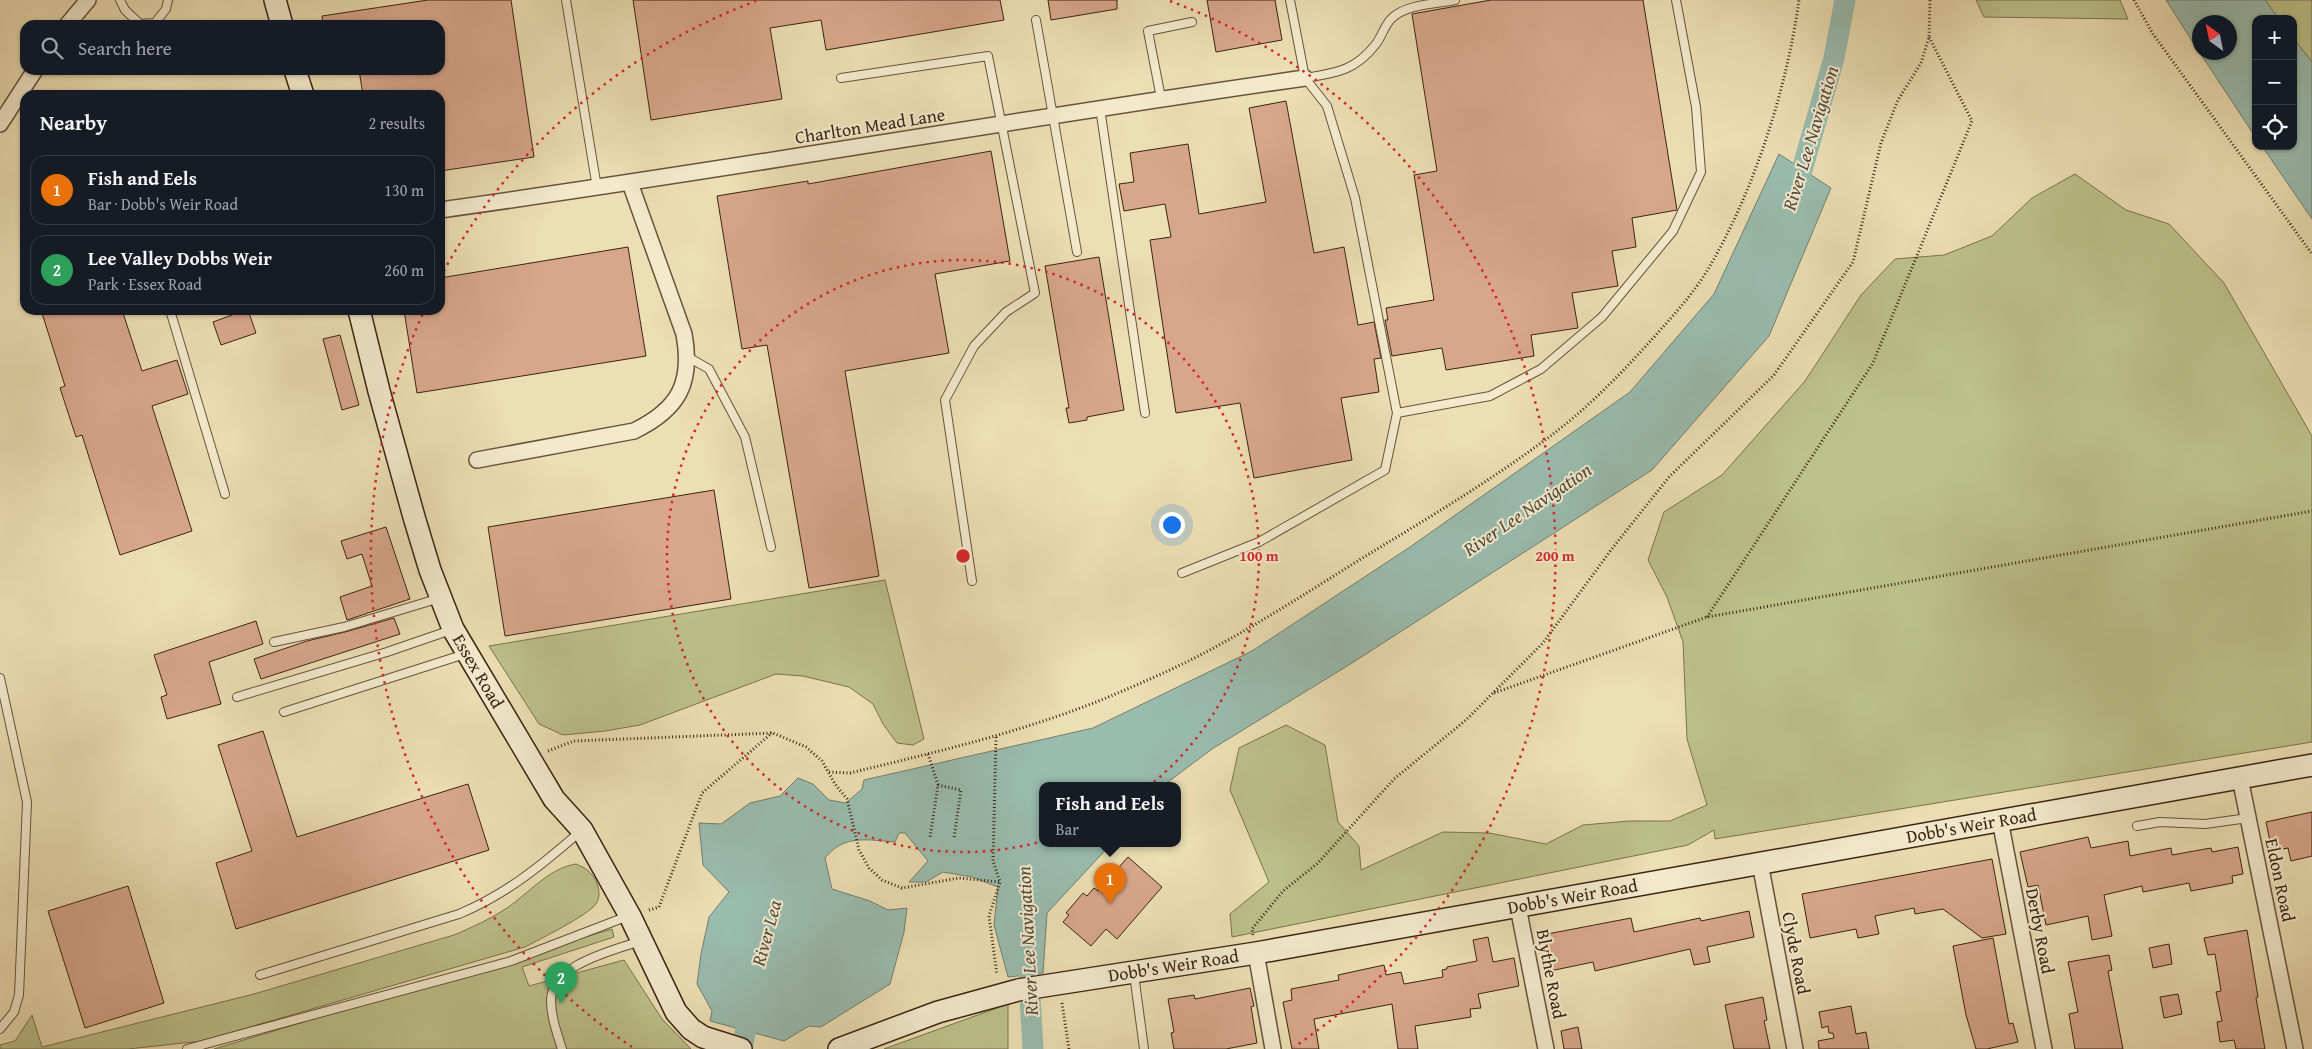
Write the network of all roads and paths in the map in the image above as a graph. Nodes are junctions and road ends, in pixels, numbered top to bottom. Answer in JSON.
{"nodes":[{"id":1,"x":88,"y":0,"type":"edge"},
{"id":2,"x":120,"y":0,"type":"edge"},
{"id":3,"x":168,"y":0,"type":"edge"},
{"id":4,"x":275,"y":0,"type":"edge"},
{"id":5,"x":566,"y":0,"type":"edge"},
{"id":6,"x":1290,"y":0,"type":"edge"},
{"id":7,"x":1455,"y":0,"type":"edge"},
{"id":8,"x":1676,"y":0,"type":"edge"},
{"id":9,"x":1799,"y":0,"type":"edge"},
{"id":10,"x":1930,"y":0,"type":"edge"},
{"id":11,"x":2134,"y":0,"type":"edge"},
{"id":12,"x":71,"y":20,"type":"edge"},
{"id":13,"x":136,"y":20,"type":"edge"},
{"id":14,"x":158,"y":20,"type":"edge"},
{"id":15,"x":281,"y":20,"type":"edge"},
{"id":16,"x":1036,"y":20,"type":"dead end"},
{"id":17,"x":1192,"y":22,"type":"dead end"},
{"id":18,"x":1929,"y":37,"type":"junction"},
{"id":19,"x":33,"y":75,"type":"edge"},
{"id":20,"x":297,"y":75,"type":"edge"},
{"id":21,"x":841,"y":78,"type":"dead end"},
{"id":22,"x":1305,"y":78,"type":"junction"},
{"id":23,"x":23,"y":90,"type":"edge"},
{"id":24,"x":302,"y":90,"type":"edge"},
{"id":25,"x":20,"y":94,"type":"edge"},
{"id":26,"x":1161,"y":98,"type":"junction"},
{"id":27,"x":1100,"y":108,"type":"junction"},
{"id":28,"x":1054,"y":115,"type":"junction"},
{"id":29,"x":0,"y":124,"type":"edge"},
{"id":30,"x":1000,"y":124,"type":"junction"},
{"id":31,"x":630,"y":183,"type":"junction"},
{"id":32,"x":597,"y":188,"type":"junction"},
{"id":33,"x":445,"y":209,"type":"edge"},
{"id":34,"x":1077,"y":252,"type":"dead end"},
{"id":35,"x":2312,"y":254,"type":"edge"},
{"id":36,"x":171,"y":315,"type":"edge"},
{"id":37,"x":360,"y":315,"type":"edge"},
{"id":38,"x":688,"y":356,"type":"junction"},
{"id":39,"x":1144,"y":413,"type":"dead end"},
{"id":40,"x":1396,"y":413,"type":"junction"},
{"id":41,"x":477,"y":460,"type":"dead end"},
{"id":42,"x":225,"y":494,"type":"dead end"},
{"id":43,"x":2312,"y":511,"type":"edge"},
{"id":44,"x":771,"y":547,"type":"dead end"},
{"id":45,"x":1182,"y":574,"type":"dead end"},
{"id":46,"x":972,"y":581,"type":"dead end"},
{"id":47,"x":440,"y":598,"type":"junction"},
{"id":48,"x":1707,"y":617,"type":"junction"},
{"id":49,"x":453,"y":629,"type":"junction"},
{"id":50,"x":274,"y":642,"type":"dead end"},
{"id":51,"x":467,"y":654,"type":"junction"},
{"id":52,"x":0,"y":678,"type":"edge"},
{"id":53,"x":1491,"y":694,"type":"junction"},
{"id":54,"x":237,"y":697,"type":"dead end"},
{"id":55,"x":284,"y":712,"type":"dead end"},
{"id":56,"x":773,"y":733,"type":"junction"},
{"id":57,"x":996,"y":737,"type":"junction"},
{"id":58,"x":928,"y":754,"type":"junction"},
{"id":59,"x":531,"y":762,"type":"junction"},
{"id":60,"x":2312,"y":765,"type":"edge"},
{"id":61,"x":829,"y":772,"type":"junction"},
{"id":62,"x":2240,"y":778,"type":"junction"},
{"id":63,"x":938,"y":785,"type":"junction"},
{"id":64,"x":2248,"y":818,"type":"junction"},
{"id":65,"x":2000,"y":820,"type":"junction"},
{"id":66,"x":2137,"y":826,"type":"dead end"},
{"id":67,"x":582,"y":830,"type":"junction"},
{"id":68,"x":930,"y":837,"type":"dead end"},
{"id":69,"x":954,"y":838,"type":"dead end"},
{"id":70,"x":1760,"y":863,"type":"junction"},
{"id":71,"x":1000,"y":882,"type":"junction"},
{"id":72,"x":1518,"y":907,"type":"junction"},
{"id":73,"x":630,"y":916,"type":"junction"},
{"id":74,"x":642,"y":940,"type":"junction"},
{"id":75,"x":1256,"y":953,"type":"junction"},
{"id":76,"x":1134,"y":972,"type":"junction"},
{"id":77,"x":260,"y":975,"type":"dead end"},
{"id":78,"x":1059,"y":984,"type":"junction"},
{"id":79,"x":1006,"y":993,"type":"junction"},
{"id":80,"x":0,"y":1028,"type":"edge"},
{"id":81,"x":187,"y":1049,"type":"edge"},
{"id":82,"x":562,"y":1049,"type":"edge"},
{"id":83,"x":741,"y":1049,"type":"edge"},
{"id":84,"x":839,"y":1049,"type":"edge"},
{"id":85,"x":1069,"y":1049,"type":"edge"},
{"id":86,"x":1144,"y":1049,"type":"edge"},
{"id":87,"x":1273,"y":1049,"type":"edge"},
{"id":88,"x":1546,"y":1049,"type":"edge"},
{"id":89,"x":1795,"y":1049,"type":"edge"},
{"id":90,"x":2044,"y":1049,"type":"edge"},
{"id":91,"x":2295,"y":1049,"type":"edge"}],
"edges":[{"from":1,"to":12,"type":"street"},
{"from":2,"to":13,"type":"lane"},
{"from":3,"to":14,"type":"lane"},
{"from":4,"to":15,"type":"street"},
{"from":5,"to":32,"type":"lane"},
{"from":6,"to":22,"type":"lane"},
{"from":7,"to":22,"type":"lane"},
{"from":8,"to":40,"type":"lane"},
{"from":9,"to":57,"type":"path"},
{"from":10,"to":18,"type":"path"},
{"from":11,"to":35,"type":"path"},
{"from":16,"to":28,"type":"lane"},
{"from":17,"to":26,"type":"lane"},
{"from":18,"to":48,"type":"path"},
{"from":18,"to":53,"type":"path"},
{"from":19,"to":23,"type":"street"},
{"from":20,"to":24,"type":"street"},
{"from":21,"to":30,"type":"lane"},
{"from":22,"to":26,"type":"street","name":"Charlton Mead Lane"},
{"from":22,"to":40,"type":"lane"},
{"from":25,"to":29,"type":"street"},
{"from":26,"to":27,"type":"street","name":"Charlton Mead Lane"},
{"from":27,"to":28,"type":"street","name":"Charlton Mead Lane"},
{"from":27,"to":39,"type":"lane"},
{"from":28,"to":30,"type":"street","name":"Charlton Mead Lane"},
{"from":28,"to":34,"type":"lane"},
{"from":30,"to":31,"type":"street","name":"Charlton Mead Lane"},
{"from":30,"to":46,"type":"lane"},
{"from":31,"to":32,"type":"street","name":"Charlton Mead Lane"},
{"from":31,"to":38,"type":"street"},
{"from":32,"to":33,"type":"street","name":"Charlton Mead Lane"},
{"from":36,"to":42,"type":"lane"},
{"from":37,"to":47,"type":"street","name":"Essex Road"},
{"from":38,"to":41,"type":"street"},
{"from":38,"to":44,"type":"lane"},
{"from":40,"to":45,"type":"lane"},
{"from":43,"to":48,"type":"path"},
{"from":47,"to":49,"type":"street","name":"Essex Road"},
{"from":47,"to":50,"type":"lane"},
{"from":48,"to":53,"type":"path"},
{"from":49,"to":51,"type":"street","name":"Essex Road"},
{"from":49,"to":54,"type":"lane"},
{"from":51,"to":55,"type":"lane"},
{"from":51,"to":59,"type":"street","name":"Essex Road"},
{"from":52,"to":80,"type":"lane"},
{"from":53,"to":75,"type":"path"},
{"from":56,"to":59,"type":"path"},
{"from":56,"to":61,"type":"path"},
{"from":56,"to":73,"type":"path"},
{"from":57,"to":58,"type":"path"},
{"from":57,"to":71,"type":"path"},
{"from":58,"to":61,"type":"path"},
{"from":58,"to":63,"type":"path"},
{"from":59,"to":67,"type":"street","name":"Essex Road"},
{"from":60,"to":62,"type":"street","name":"Dobb's Weir Road"},
{"from":61,"to":71,"type":"path"},
{"from":62,"to":64,"type":"street","name":"Eldon Road"},
{"from":62,"to":65,"type":"street","name":"Dobb's Weir Road"},
{"from":63,"to":68,"type":"path"},
{"from":63,"to":69,"type":"path"},
{"from":64,"to":66,"type":"lane"},
{"from":64,"to":91,"type":"street","name":"Eldon Road"},
{"from":65,"to":70,"type":"street","name":"Dobb's Weir Road"},
{"from":65,"to":90,"type":"street","name":"Derby Road"},
{"from":67,"to":73,"type":"street","name":"Essex Road"},
{"from":67,"to":77,"type":"lane"},
{"from":70,"to":72,"type":"street","name":"Dobb's Weir Road"},
{"from":70,"to":89,"type":"street","name":"Clyde Road"},
{"from":71,"to":79,"type":"path"},
{"from":72,"to":75,"type":"street","name":"Dobb's Weir Road"},
{"from":72,"to":88,"type":"street","name":"Blythe Road"},
{"from":73,"to":74,"type":"street","name":"Essex Road"},
{"from":73,"to":81,"type":"lane"},
{"from":74,"to":82,"type":"lane"},
{"from":74,"to":83,"type":"street","name":"Essex Road"},
{"from":75,"to":76,"type":"street","name":"Dobb's Weir Road"},
{"from":75,"to":87,"type":"street"},
{"from":76,"to":78,"type":"street","name":"Dobb's Weir Road"},
{"from":76,"to":86,"type":"lane"},
{"from":78,"to":79,"type":"street","name":"Dobb's Weir Road"},
{"from":78,"to":85,"type":"path"},
{"from":79,"to":84,"type":"street","name":"Dobb's Weir Road"}]}
